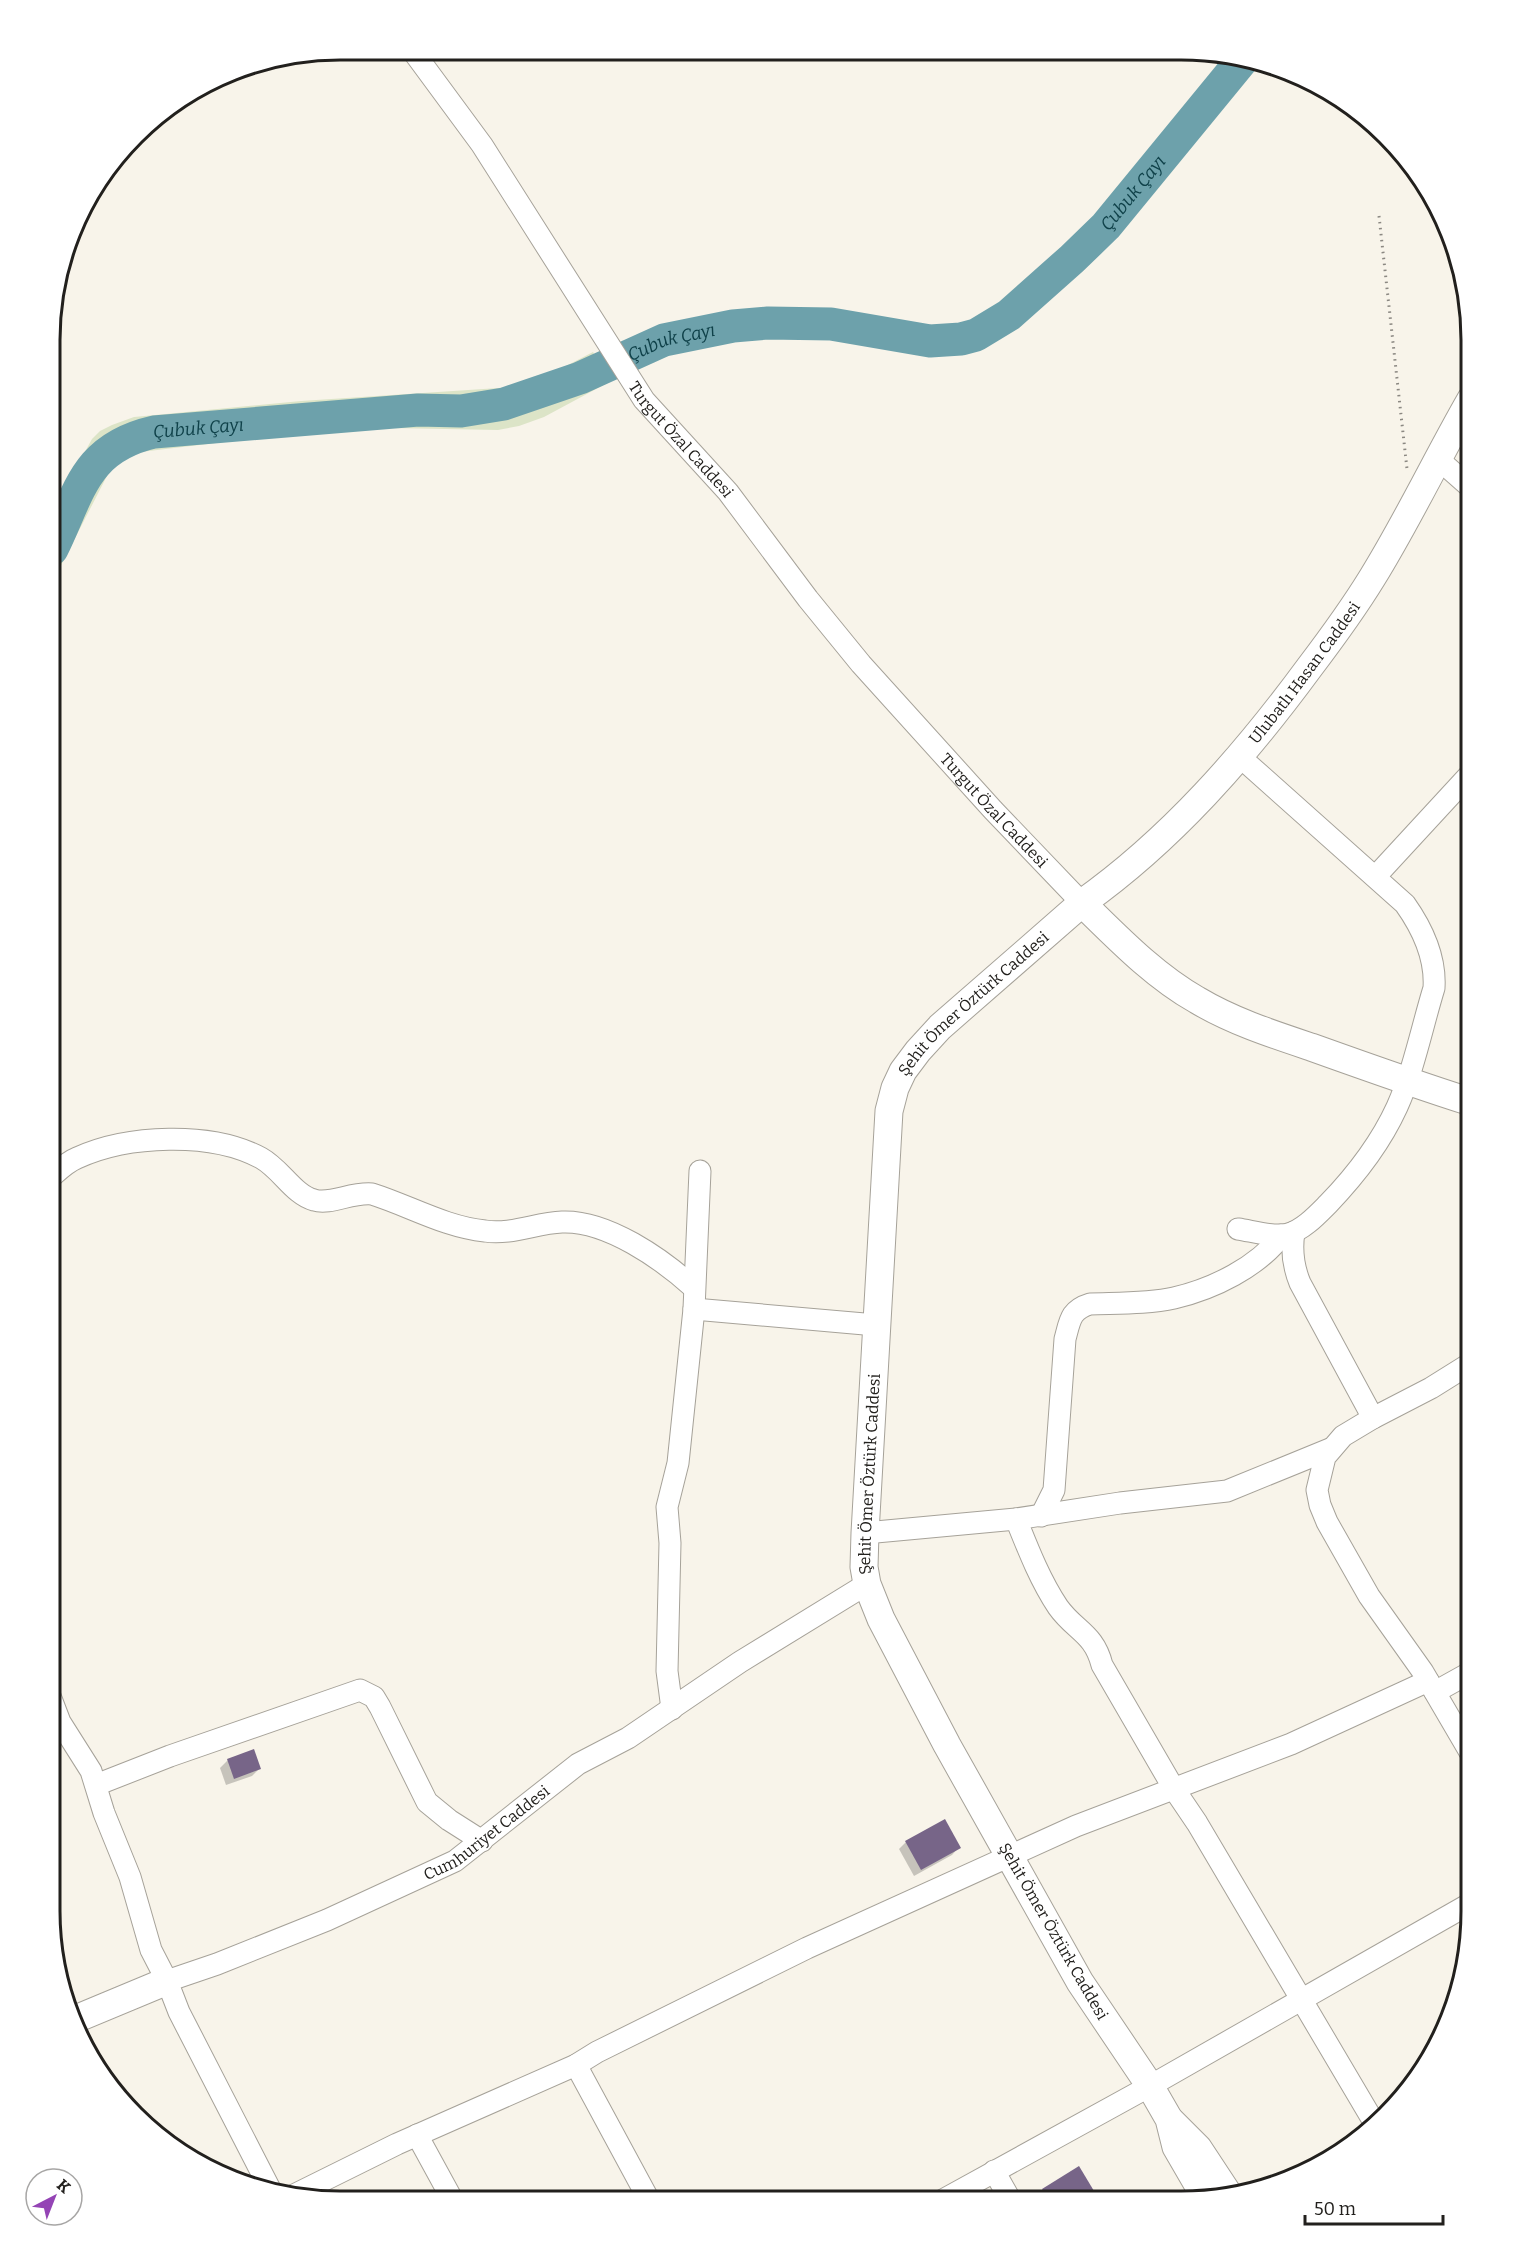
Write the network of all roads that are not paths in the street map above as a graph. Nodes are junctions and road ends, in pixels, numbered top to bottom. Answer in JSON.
{"nodes":[{"id":1,"x":419,"y":60,"type":"edge"},
{"id":2,"x":1461,"y":418,"type":"edge"},
{"id":3,"x":1437,"y":458,"type":"junction"},
{"id":4,"x":1461,"y":479,"type":"edge"},
{"id":5,"x":1239,"y":756,"type":"junction"},
{"id":6,"x":1461,"y":784,"type":"edge"},
{"id":7,"x":1376,"y":876,"type":"junction"},
{"id":8,"x":1082,"y":903,"type":"junction"},
{"id":9,"x":1407,"y":1081,"type":"junction"},
{"id":10,"x":1461,"y":1099,"type":"edge"},
{"id":11,"x":60,"y":1170,"type":"edge"},
{"id":12,"x":700,"y":1171,"type":"dead end"},
{"id":13,"x":1238,"y":1229,"type":"dead end"},
{"id":14,"x":1288,"y":1234,"type":"junction"},
{"id":15,"x":694,"y":1298,"type":"junction"},
{"id":16,"x":876,"y":1325,"type":"junction"},
{"id":17,"x":1461,"y":1369,"type":"edge"},
{"id":18,"x":1373,"y":1418,"type":"junction"},
{"id":19,"x":1330,"y":1449,"type":"junction"},
{"id":20,"x":1041,"y":1516,"type":"junction"},
{"id":21,"x":1016,"y":1519,"type":"junction"},
{"id":22,"x":865,"y":1533,"type":"junction"},
{"id":23,"x":867,"y":1584,"type":"junction"},
{"id":24,"x":1461,"y":1676,"type":"edge"},
{"id":25,"x":1431,"y":1686,"type":"junction"},
{"id":26,"x":672,"y":1709,"type":"junction"},
{"id":27,"x":60,"y":1722,"type":"edge"},
{"id":28,"x":1461,"y":1737,"type":"edge"},
{"id":29,"x":96,"y":1785,"type":"junction"},
{"id":30,"x":1174,"y":1789,"type":"junction"},
{"id":31,"x":482,"y":1841,"type":"junction"},
{"id":32,"x":1011,"y":1857,"type":"junction"},
{"id":33,"x":1461,"y":1909,"type":"edge"},
{"id":34,"x":167,"y":1981,"type":"junction"},
{"id":35,"x":1300,"y":2000,"type":"junction"},
{"id":36,"x":81,"y":2017,"type":"edge"},
{"id":37,"x":576,"y":2065,"type":"junction"},
{"id":38,"x":1150,"y":2086,"type":"junction"},
{"id":39,"x":1371,"y":2117,"type":"edge"},
{"id":40,"x":1169,"y":2119,"type":"junction"},
{"id":41,"x":417,"y":2135,"type":"junction"},
{"id":42,"x":994,"y":2171,"type":"junction"},
{"id":43,"x":266,"y":2180,"type":"edge"},
{"id":44,"x":1224,"y":2188,"type":"edge"},
{"id":45,"x":306,"y":2189,"type":"edge"},
{"id":46,"x":1201,"y":2190,"type":"edge"},
{"id":47,"x":448,"y":2191,"type":"edge"},
{"id":48,"x":644,"y":2191,"type":"edge"},
{"id":49,"x":959,"y":2191,"type":"edge"},
{"id":50,"x":1005,"y":2191,"type":"edge"}],
"edges":[{"from":1,"to":8,"type":"street","name":"Turgut Özal Caddesi"},
{"from":2,"to":3,"type":"street","name":"Ulubatlı Hasan Caddesi"},
{"from":3,"to":4,"type":"street"},
{"from":3,"to":5,"type":"street","name":"Ulubatlı Hasan Caddesi"},
{"from":5,"to":7,"type":"street"},
{"from":5,"to":8,"type":"street","name":"Ulubatlı Hasan Caddesi"},
{"from":6,"to":7,"type":"street"},
{"from":7,"to":9,"type":"street"},
{"from":8,"to":9,"type":"street","name":"Turgut Özal Caddesi"},
{"from":8,"to":16,"type":"street","name":"Şehit Ömer Öztürk Caddesi"},
{"from":9,"to":10,"type":"street","name":"Turgut Özal Caddesi"},
{"from":9,"to":14,"type":"street"},
{"from":11,"to":15,"type":"street"},
{"from":12,"to":15,"type":"street"},
{"from":13,"to":14,"type":"street"},
{"from":14,"to":18,"type":"street"},
{"from":14,"to":20,"type":"street"},
{"from":15,"to":16,"type":"street"},
{"from":15,"to":26,"type":"street"},
{"from":16,"to":22,"type":"street","name":"Şehit Ömer Öztürk Caddesi"},
{"from":17,"to":18,"type":"street"},
{"from":18,"to":19,"type":"street"},
{"from":19,"to":20,"type":"street"},
{"from":19,"to":25,"type":"street"},
{"from":20,"to":21,"type":"street"},
{"from":21,"to":22,"type":"street"},
{"from":21,"to":30,"type":"street"},
{"from":22,"to":23,"type":"street","name":"Şehit Ömer Öztürk Caddesi"},
{"from":23,"to":26,"type":"street","name":"Cumhuriyet Caddesi"},
{"from":23,"to":32,"type":"street","name":"Şehit Ömer Öztürk Caddesi"},
{"from":24,"to":25,"type":"street"},
{"from":25,"to":28,"type":"street"},
{"from":25,"to":30,"type":"street"},
{"from":26,"to":31,"type":"street","name":"Cumhuriyet Caddesi"},
{"from":27,"to":29,"type":"street"},
{"from":29,"to":31,"type":"street"},
{"from":29,"to":34,"type":"street"},
{"from":30,"to":32,"type":"street"},
{"from":30,"to":35,"type":"street"},
{"from":31,"to":34,"type":"street","name":"Cumhuriyet Caddesi"},
{"from":32,"to":37,"type":"street"},
{"from":32,"to":38,"type":"street","name":"Şehit Ömer Öztürk Caddesi"},
{"from":33,"to":35,"type":"street"},
{"from":34,"to":36,"type":"street","name":"Cumhuriyet Caddesi"},
{"from":34,"to":43,"type":"street"},
{"from":35,"to":38,"type":"street"},
{"from":35,"to":39,"type":"street"},
{"from":37,"to":41,"type":"street"},
{"from":37,"to":48,"type":"street"},
{"from":38,"to":40,"type":"street","name":"Şehit Ömer Öztürk Caddesi"},
{"from":38,"to":42,"type":"street"},
{"from":40,"to":44,"type":"street","name":"Şehit Ömer Öztürk Caddesi"},
{"from":40,"to":46,"type":"street","name":"Şehit Ömer Öztürk Caddesi"},
{"from":41,"to":45,"type":"street"},
{"from":41,"to":47,"type":"street"},
{"from":42,"to":49,"type":"street"},
{"from":42,"to":50,"type":"street"}]}
